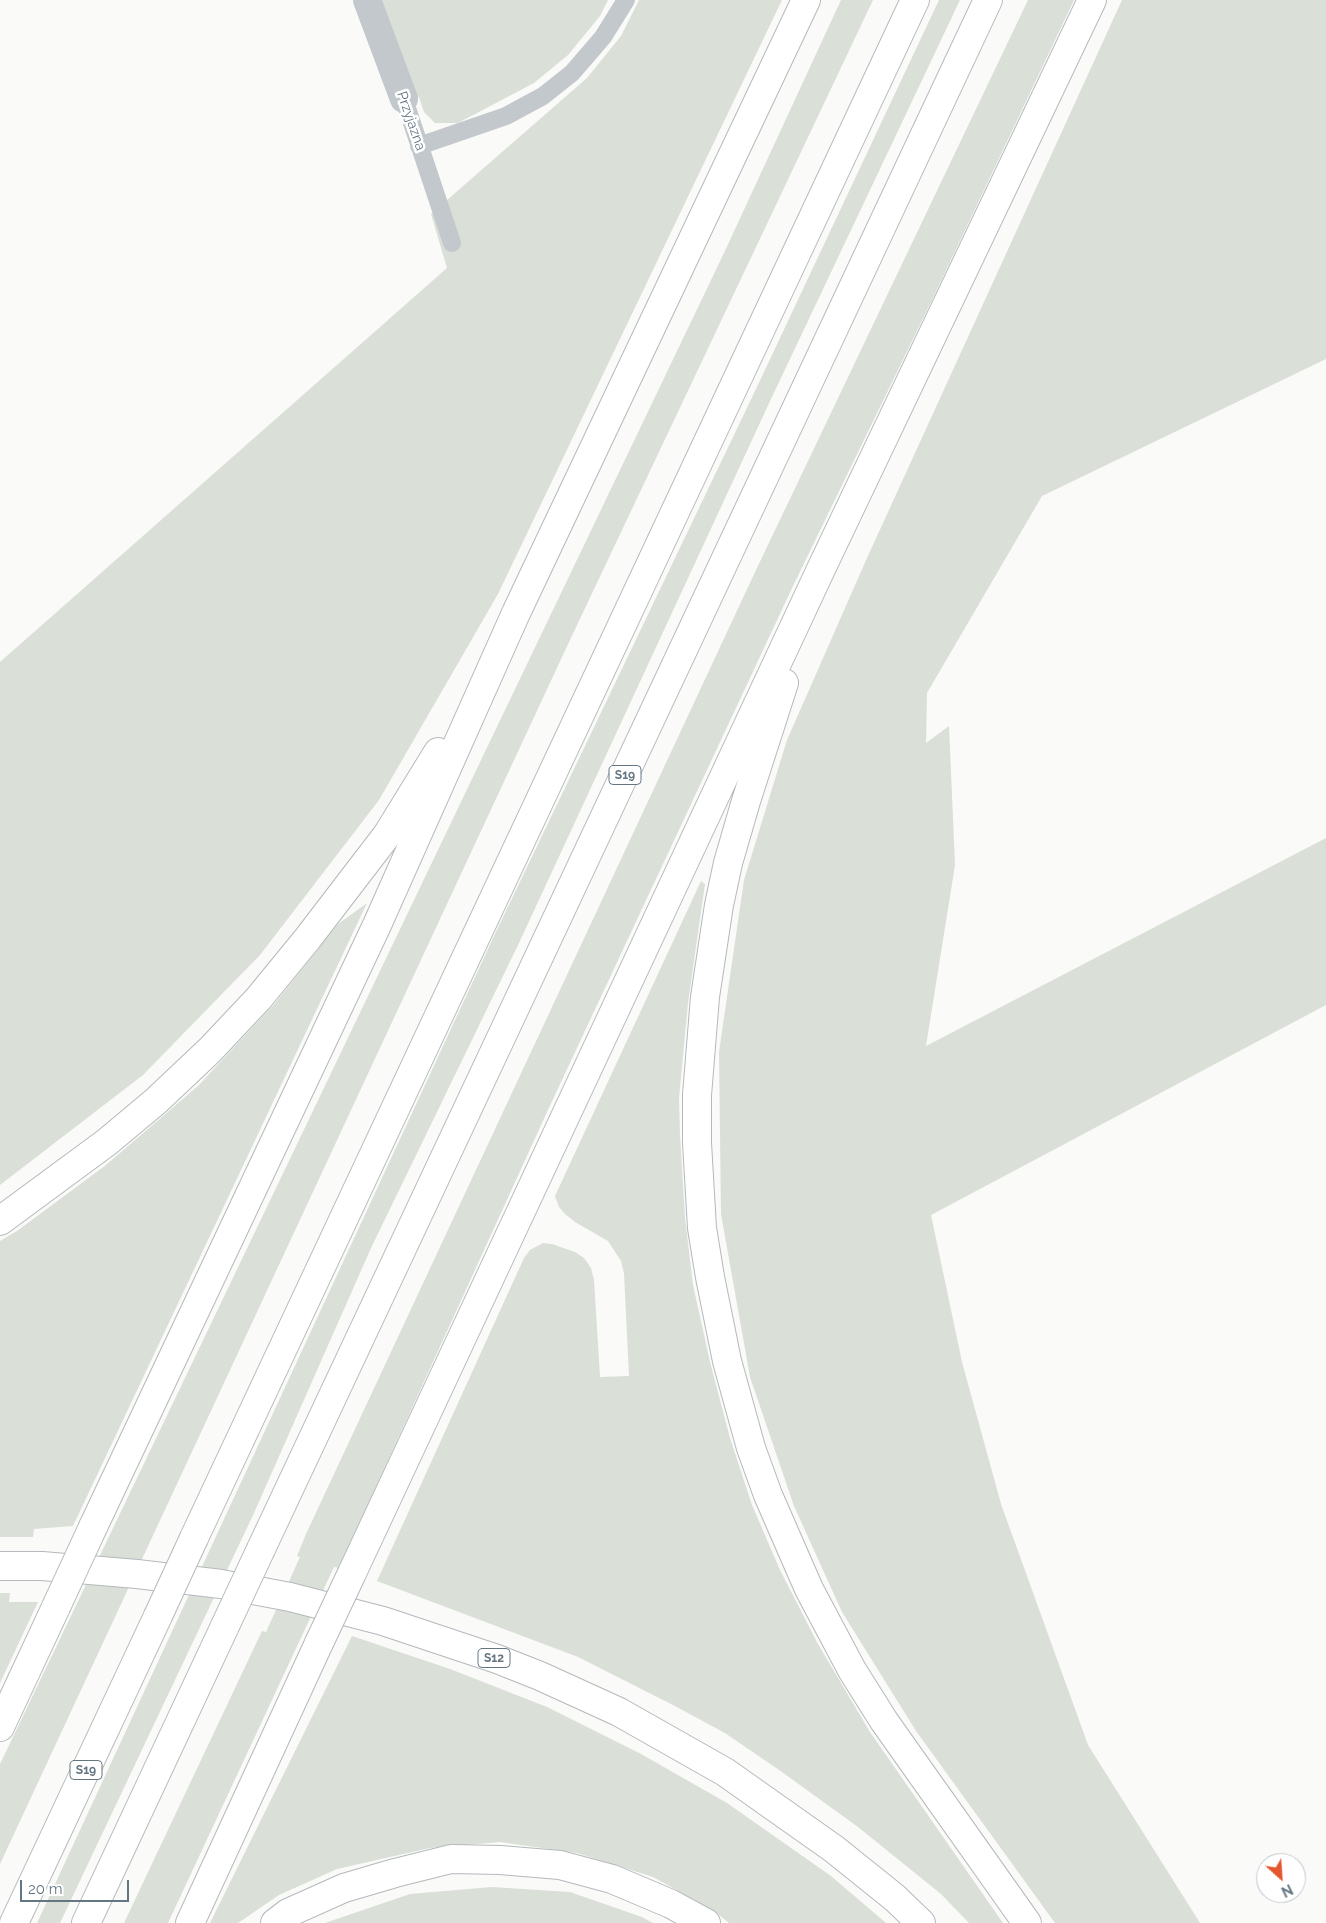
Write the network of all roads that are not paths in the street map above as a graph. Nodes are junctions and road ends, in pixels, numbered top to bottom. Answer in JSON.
{"nodes":[{"id":1,"x":367,"y":0,"type":"edge"},
{"id":2,"x":626,"y":0,"type":"edge"},
{"id":3,"x":806,"y":0,"type":"edge"},
{"id":4,"x":915,"y":0,"type":"edge"},
{"id":5,"x":988,"y":0,"type":"edge"},
{"id":6,"x":1092,"y":0,"type":"edge"},
{"id":7,"x":404,"y":99,"type":"joint"},
{"id":8,"x":419,"y":146,"type":"junction"},
{"id":9,"x":452,"y":243,"type":"dead end"},
{"id":10,"x":822,"y":567,"type":"junction"},
{"id":11,"x":516,"y":613,"type":"junction"},
{"id":12,"x":0,"y":1221,"type":"edge"},
{"id":13,"x":0,"y":1566,"type":"edge"},
{"id":14,"x":0,"y":1727,"type":"edge"},
{"id":15,"x":14,"y":1923,"type":"edge"},
{"id":16,"x":86,"y":1923,"type":"edge"},
{"id":17,"x":190,"y":1923,"type":"edge"},
{"id":18,"x":275,"y":1923,"type":"edge"},
{"id":19,"x":706,"y":1923,"type":"edge"},
{"id":20,"x":921,"y":1923,"type":"edge"},
{"id":21,"x":1027,"y":1923,"type":"edge"}],
"edges":[{"from":1,"to":7,"type":"street","name":"Przyjazna"},
{"from":2,"to":8,"type":"lane"},
{"from":3,"to":11,"type":"highway"},
{"from":4,"to":15,"type":"highway","number":"S19","bridge":true},
{"from":5,"to":16,"type":"highway","number":"S19","bridge":true},
{"from":6,"to":10,"type":"highway"},
{"from":7,"to":8,"type":"lane","name":"Przyjazna"},
{"from":8,"to":9,"type":"lane","name":"Przyjazna"},
{"from":10,"to":17,"type":"highway","bridge":true},
{"from":10,"to":21,"type":"highway"},
{"from":11,"to":12,"type":"highway"},
{"from":11,"to":14,"type":"highway","bridge":true},
{"from":13,"to":20,"type":"highway","number":"S12"},
{"from":18,"to":19,"type":"highway"}]}
